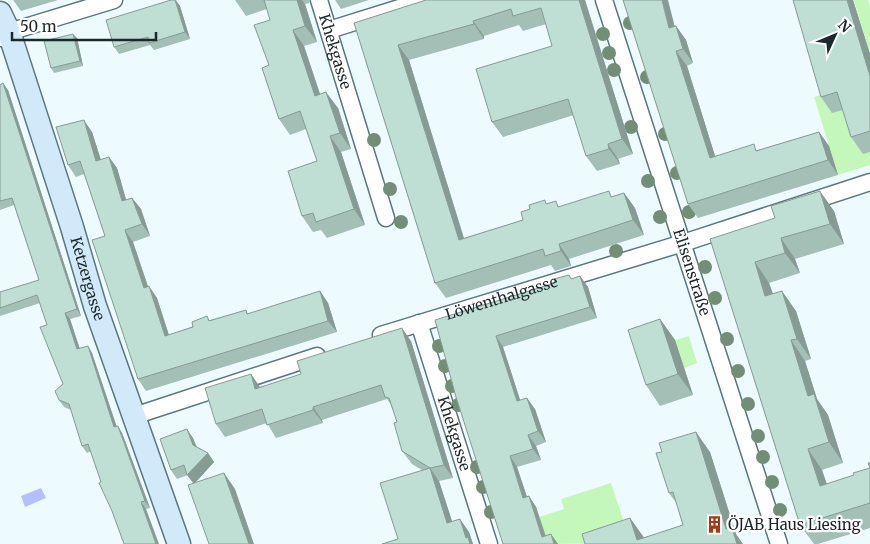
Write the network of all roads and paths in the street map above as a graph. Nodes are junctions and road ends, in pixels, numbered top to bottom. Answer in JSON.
{"nodes":[{"id":1,"x":114,"y":0,"type":"edge"},
{"id":2,"x":319,"y":0,"type":"edge"},
{"id":3,"x":426,"y":0,"type":"edge"},
{"id":4,"x":604,"y":0,"type":"edge"},
{"id":5,"x":3,"y":27,"type":"edge"},
{"id":6,"x":329,"y":30,"type":"junction"},
{"id":7,"x":870,"y":182,"type":"edge"},
{"id":8,"x":386,"y":218,"type":"dead end"},
{"id":9,"x":683,"y":243,"type":"junction"},
{"id":10,"x":419,"y":323,"type":"junction"},
{"id":11,"x":362,"y":342,"type":"edge"},
{"id":12,"x":334,"y":351,"type":"edge"},
{"id":13,"x":134,"y":416,"type":"junction"},
{"id":14,"x":179,"y":544,"type":"edge"},
{"id":15,"x":489,"y":544,"type":"edge"},
{"id":16,"x":779,"y":544,"type":"edge"}],
"edges":[{"from":1,"to":5,"type":"street"},
{"from":2,"to":6,"type":"street","name":"Khekgasse"},
{"from":3,"to":6,"type":"street"},
{"from":4,"to":9,"type":"street","name":"Elisenstraße"},
{"from":5,"to":13,"type":"main road","name":"Ketzergasse"},
{"from":6,"to":8,"type":"street","name":"Khekgasse"},
{"from":7,"to":9,"type":"street","name":"Löwenthalgasse"},
{"from":9,"to":10,"type":"street","name":"Löwenthalgasse"},
{"from":9,"to":16,"type":"street","name":"Elisenstraße"},
{"from":10,"to":11,"type":"street","name":"Löwenthalgasse"},
{"from":10,"to":15,"type":"street","name":"Khekgasse"},
{"from":12,"to":13,"type":"street"},
{"from":13,"to":14,"type":"main road","name":"Ketzergasse"}]}
